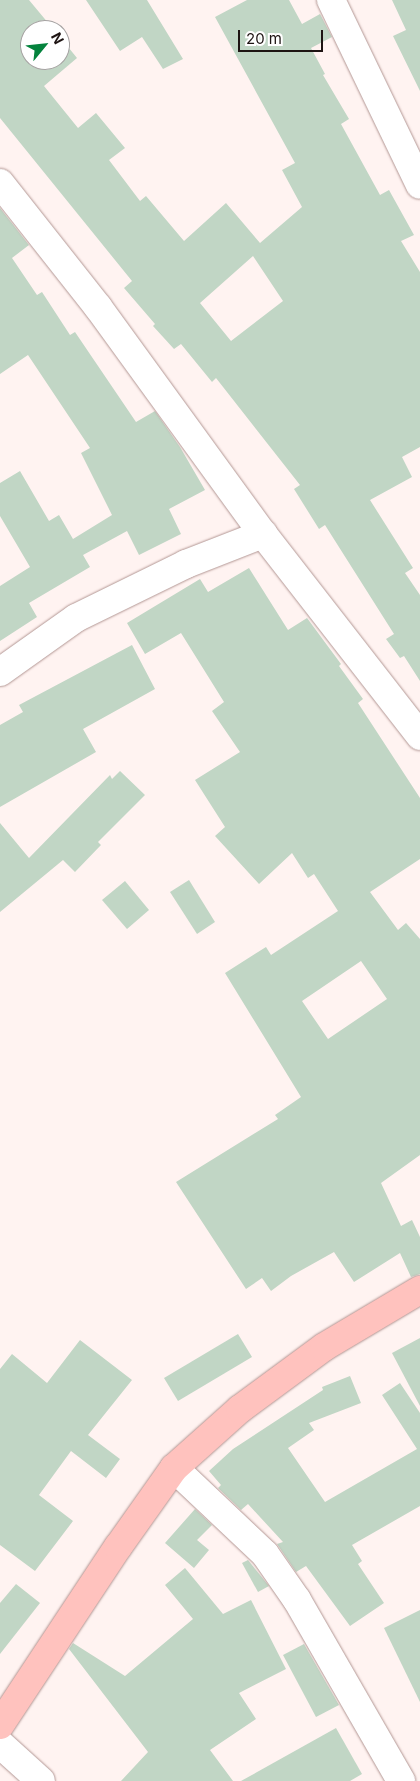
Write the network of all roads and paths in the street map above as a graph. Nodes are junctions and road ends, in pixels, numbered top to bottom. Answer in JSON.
{"nodes":[{"id":1,"x":331,"y":0,"type":"edge"},
{"id":2,"x":0,"y":183,"type":"edge"},
{"id":3,"x":420,"y":185,"type":"edge"},
{"id":4,"x":263,"y":534,"type":"junction"},
{"id":5,"x":0,"y":672,"type":"edge"},
{"id":6,"x":420,"y":736,"type":"edge"},
{"id":7,"x":420,"y":1290,"type":"edge"},
{"id":8,"x":174,"y":1468,"type":"junction"},
{"id":9,"x":0,"y":1725,"type":"edge"},
{"id":10,"x":0,"y":1744,"type":"edge"},
{"id":11,"x":41,"y":1781,"type":"edge"},
{"id":12,"x":401,"y":1781,"type":"edge"}],
"edges":[{"from":1,"to":3,"type":"street"},
{"from":2,"to":4,"type":"street"},
{"from":4,"to":5,"type":"street"},
{"from":4,"to":6,"type":"street"},
{"from":7,"to":8,"type":"main road"},
{"from":8,"to":9,"type":"main road"},
{"from":8,"to":12,"type":"street"},
{"from":10,"to":11,"type":"street"}]}
